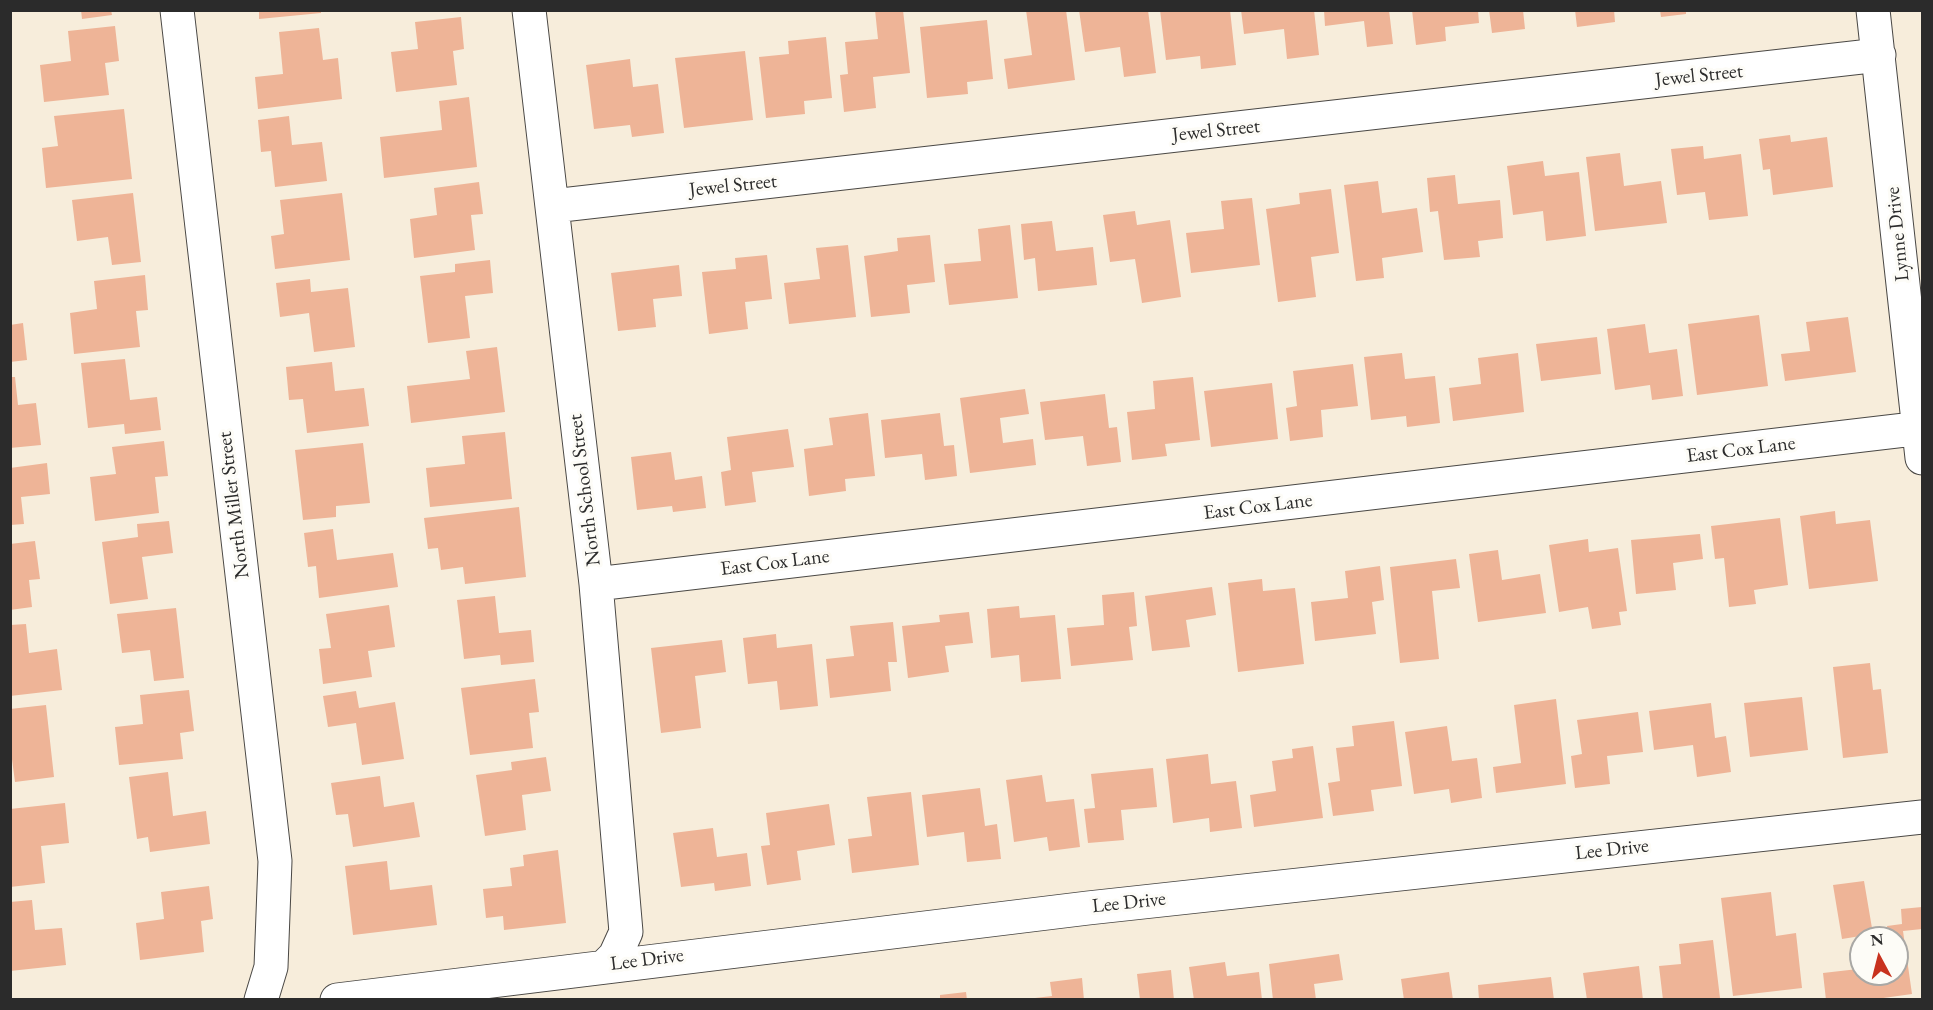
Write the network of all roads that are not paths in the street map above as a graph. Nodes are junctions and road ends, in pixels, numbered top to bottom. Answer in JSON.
{"nodes":[{"id":1,"x":177,"y":10,"type":"edge"},
{"id":2,"x":529,"y":10,"type":"edge"},
{"id":3,"x":1873,"y":10,"type":"edge"},
{"id":4,"x":1879,"y":55,"type":"junction"},
{"id":5,"x":553,"y":206,"type":"junction"},
{"id":6,"x":1922,"y":436,"type":"edge"},
{"id":7,"x":596,"y":584,"type":"junction"},
{"id":8,"x":1923,"y":817,"type":"edge"},
{"id":9,"x":606,"y":965,"type":"junction"},
{"id":10,"x":261,"y":999,"type":"edge"},
{"id":11,"x":337,"y":999,"type":"edge"}],
"edges":[{"from":1,"to":10,"type":"street","name":"North Miller Street"},
{"from":2,"to":5,"type":"street","name":"North School Street"},
{"from":3,"to":4,"type":"street","name":"Lynne Drive"},
{"from":4,"to":5,"type":"street","name":"Jewel Street"},
{"from":4,"to":6,"type":"street","name":"Lynne Drive"},
{"from":5,"to":7,"type":"street","name":"North School Street"},
{"from":6,"to":7,"type":"street","name":"East Cox Lane"},
{"from":7,"to":9,"type":"street","name":"North School Street"},
{"from":8,"to":9,"type":"street","name":"Lee Drive"},
{"from":9,"to":11,"type":"street","name":"Lee Drive"}]}
